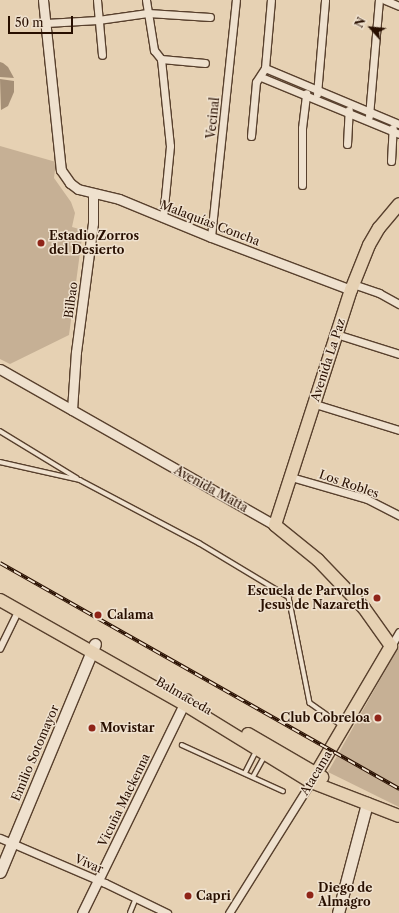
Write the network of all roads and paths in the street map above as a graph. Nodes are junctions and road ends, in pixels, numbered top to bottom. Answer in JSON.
{"nodes":[{"id":1,"x":43,"y":0,"type":"edge"},
{"id":2,"x":97,"y":0,"type":"edge"},
{"id":3,"x":146,"y":0,"type":"edge"},
{"id":4,"x":236,"y":0,"type":"edge"},
{"id":5,"x":270,"y":0,"type":"edge"},
{"id":6,"x":326,"y":0,"type":"edge"},
{"id":7,"x":380,"y":0,"type":"edge"},
{"id":8,"x":385,"y":0,"type":"edge"},
{"id":9,"x":399,"y":6,"type":"edge"},
{"id":10,"x":148,"y":13,"type":"junction"},
{"id":11,"x":210,"y":18,"type":"dead end"},
{"id":12,"x":98,"y":20,"type":"junction"},
{"id":13,"x":46,"y":23,"type":"junction"},
{"id":14,"x":102,"y":55,"type":"dead end"},
{"id":15,"x":161,"y":58,"type":"junction"},
{"id":16,"x":205,"y":63,"type":"dead end"},
{"id":17,"x":265,"y":68,"type":"junction"},
{"id":18,"x":261,"y":77,"type":"junction"},
{"id":19,"x":308,"y":86,"type":"junction"},
{"id":20,"x":317,"y":91,"type":"junction"},
{"id":21,"x":306,"y":96,"type":"junction"},
{"id":22,"x":316,"y":100,"type":"junction"},
{"id":23,"x":350,"y":104,"type":"junction"},
{"id":24,"x":369,"y":112,"type":"junction"},
{"id":25,"x":349,"y":115,"type":"junction"},
{"id":26,"x":368,"y":122,"type":"junction"},
{"id":27,"x":396,"y":123,"type":"edge"},
{"id":28,"x":396,"y":133,"type":"edge"},
{"id":29,"x":251,"y":136,"type":"dead end"},
{"id":30,"x":347,"y":144,"type":"dead end"},
{"id":31,"x":390,"y":162,"type":"dead end"},
{"id":32,"x":302,"y":185,"type":"dead end"},
{"id":33,"x":93,"y":193,"type":"junction"},
{"id":34,"x":399,"y":204,"type":"edge"},
{"id":35,"x":163,"y":218,"type":"junction"},
{"id":36,"x":211,"y":237,"type":"junction"},
{"id":37,"x":352,"y":287,"type":"junction"},
{"id":38,"x":399,"y":304,"type":"edge"},
{"id":39,"x":336,"y":334,"type":"junction"},
{"id":40,"x":399,"y":354,"type":"edge"},
{"id":41,"x":0,"y":369,"type":"edge"},
{"id":42,"x":315,"y":404,"type":"junction"},
{"id":43,"x":72,"y":410,"type":"junction"},
{"id":44,"x":0,"y":430,"type":"edge"},
{"id":45,"x":399,"y":430,"type":"edge"},
{"id":46,"x":0,"y":462,"type":"edge"},
{"id":47,"x":291,"y":477,"type":"junction"},
{"id":48,"x":80,"y":480,"type":"junction"},
{"id":49,"x":399,"y":515,"type":"edge"},
{"id":50,"x":275,"y":525,"type":"junction"},
{"id":51,"x":0,"y":591,"type":"edge"},
{"id":52,"x":0,"y":600,"type":"edge"},
{"id":53,"x":19,"y":610,"type":"junction"},
{"id":54,"x":399,"y":632,"type":"edge"},
{"id":55,"x":391,"y":646,"type":"junction"},
{"id":56,"x":94,"y":647,"type":"junction"},
{"id":57,"x":0,"y":649,"type":"edge"},
{"id":58,"x":186,"y":701,"type":"junction"},
{"id":59,"x":343,"y":725,"type":"junction"},
{"id":60,"x":182,"y":745,"type":"dead end"},
{"id":61,"x":261,"y":751,"type":"junction"},
{"id":62,"x":245,"y":773,"type":"junction"},
{"id":63,"x":254,"y":778,"type":"junction"},
{"id":64,"x":314,"y":778,"type":"junction"},
{"id":65,"x":282,"y":791,"type":"dead end"},
{"id":66,"x":366,"y":803,"type":"junction"},
{"id":67,"x":399,"y":816,"type":"edge"},
{"id":68,"x":0,"y":838,"type":"edge"},
{"id":69,"x":12,"y":843,"type":"junction"},
{"id":70,"x":0,"y":872,"type":"edge"},
{"id":71,"x":98,"y":880,"type":"junction"},
{"id":72,"x":136,"y":898,"type":"junction"},
{"id":73,"x":82,"y":913,"type":"edge"},
{"id":74,"x":130,"y":913,"type":"edge"},
{"id":75,"x":168,"y":913,"type":"edge"},
{"id":76,"x":230,"y":913,"type":"edge"},
{"id":77,"x":338,"y":913,"type":"edge"}],
"edges":[{"from":1,"to":13,"type":"street"},
{"from":2,"to":12,"type":"street"},
{"from":3,"to":10,"type":"street"},
{"from":4,"to":36,"type":"street","name":"Vecinal"},
{"from":5,"to":17,"type":"street"},
{"from":6,"to":20,"type":"street"},
{"from":7,"to":24,"type":"street"},
{"from":8,"to":9,"type":"street"},
{"from":10,"to":11,"type":"street"},
{"from":10,"to":12,"type":"street"},
{"from":10,"to":15,"type":"street"},
{"from":12,"to":13,"type":"street"},
{"from":12,"to":14,"type":"street"},
{"from":13,"to":33,"type":"street","name":"Malaquías Concha"},
{"from":15,"to":16,"type":"street"},
{"from":15,"to":35,"type":"street"},
{"from":17,"to":18,"type":"street"},
{"from":17,"to":19,"type":"street"},
{"from":18,"to":21,"type":"street"},
{"from":18,"to":29,"type":"street"},
{"from":19,"to":20,"type":"street"},
{"from":19,"to":21,"type":"street"},
{"from":20,"to":22,"type":"street"},
{"from":20,"to":23,"type":"street"},
{"from":21,"to":22,"type":"street"},
{"from":21,"to":32,"type":"street"},
{"from":22,"to":25,"type":"street"},
{"from":23,"to":24,"type":"street"},
{"from":23,"to":25,"type":"street"},
{"from":24,"to":26,"type":"street"},
{"from":24,"to":27,"type":"street"},
{"from":25,"to":26,"type":"street"},
{"from":25,"to":30,"type":"street"},
{"from":26,"to":28,"type":"street"},
{"from":27,"to":28,"type":"street"},
{"from":28,"to":31,"type":"street"},
{"from":33,"to":35,"type":"street","name":"Malaquías Concha"},
{"from":33,"to":43,"type":"street","name":"Bilbao"},
{"from":34,"to":37,"type":"main road","name":"Avenida La Paz"},
{"from":35,"to":36,"type":"street","name":"Malaquías Concha"},
{"from":36,"to":37,"type":"street","name":"Malaquías Concha"},
{"from":37,"to":38,"type":"street"},
{"from":37,"to":39,"type":"main road","name":"Avenida La Paz"},
{"from":39,"to":40,"type":"street"},
{"from":39,"to":42,"type":"main road","name":"Avenida La Paz"},
{"from":41,"to":43,"type":"street","name":"Avenida Matta"},
{"from":42,"to":45,"type":"street"},
{"from":42,"to":47,"type":"main road","name":"Avenida La Paz"},
{"from":43,"to":50,"type":"street","name":"Avenida Matta"},
{"from":44,"to":48,"type":"lane"},
{"from":46,"to":48,"type":"lane"},
{"from":47,"to":49,"type":"street","name":"Los Robles"},
{"from":47,"to":50,"type":"main road","name":"Avenida La Paz"},
{"from":48,"to":59,"type":"lane"},
{"from":50,"to":55,"type":"main road","name":"Avenida Matta"},
{"from":51,"to":56,"type":"main road","name":"Balmaceda"},
{"from":52,"to":53,"type":"main road","name":"Balmaceda"},
{"from":53,"to":56,"type":"main road","name":"Balmaceda"},
{"from":53,"to":57,"type":"street"},
{"from":54,"to":55,"type":"street","name":"Atacama"},
{"from":55,"to":59,"type":"main road","name":"Atacama"},
{"from":56,"to":58,"type":"main road","name":"Balmaceda"},
{"from":56,"to":69,"type":"main road","name":"Emilio Sotomayor"},
{"from":58,"to":61,"type":"main road","name":"Balmaceda"},
{"from":58,"to":64,"type":"main road","name":"Balmaceda"},
{"from":58,"to":71,"type":"street","name":"Vicuña Mackenna"},
{"from":59,"to":64,"type":"main road","name":"Atacama"},
{"from":60,"to":62,"type":"lane"},
{"from":61,"to":62,"type":"lane"},
{"from":61,"to":63,"type":"lane"},
{"from":61,"to":64,"type":"main road","name":"Balmaceda"},
{"from":62,"to":63,"type":"lane"},
{"from":63,"to":65,"type":"lane"},
{"from":64,"to":66,"type":"main road","name":"Balmaceda"},
{"from":64,"to":76,"type":"street","name":"Atacama"},
{"from":66,"to":67,"type":"main road","name":"Balmaceda"},
{"from":66,"to":77,"type":"main road"},
{"from":68,"to":69,"type":"street","name":"Vivar"},
{"from":69,"to":70,"type":"main road","name":"Emilio Sotomayor"},
{"from":69,"to":71,"type":"street","name":"Vivar"},
{"from":71,"to":72,"type":"street","name":"Vivar"},
{"from":71,"to":73,"type":"street","name":"Vicuña Mackenna"},
{"from":72,"to":74,"type":"lane"},
{"from":72,"to":75,"type":"street","name":"Vivar"}]}
